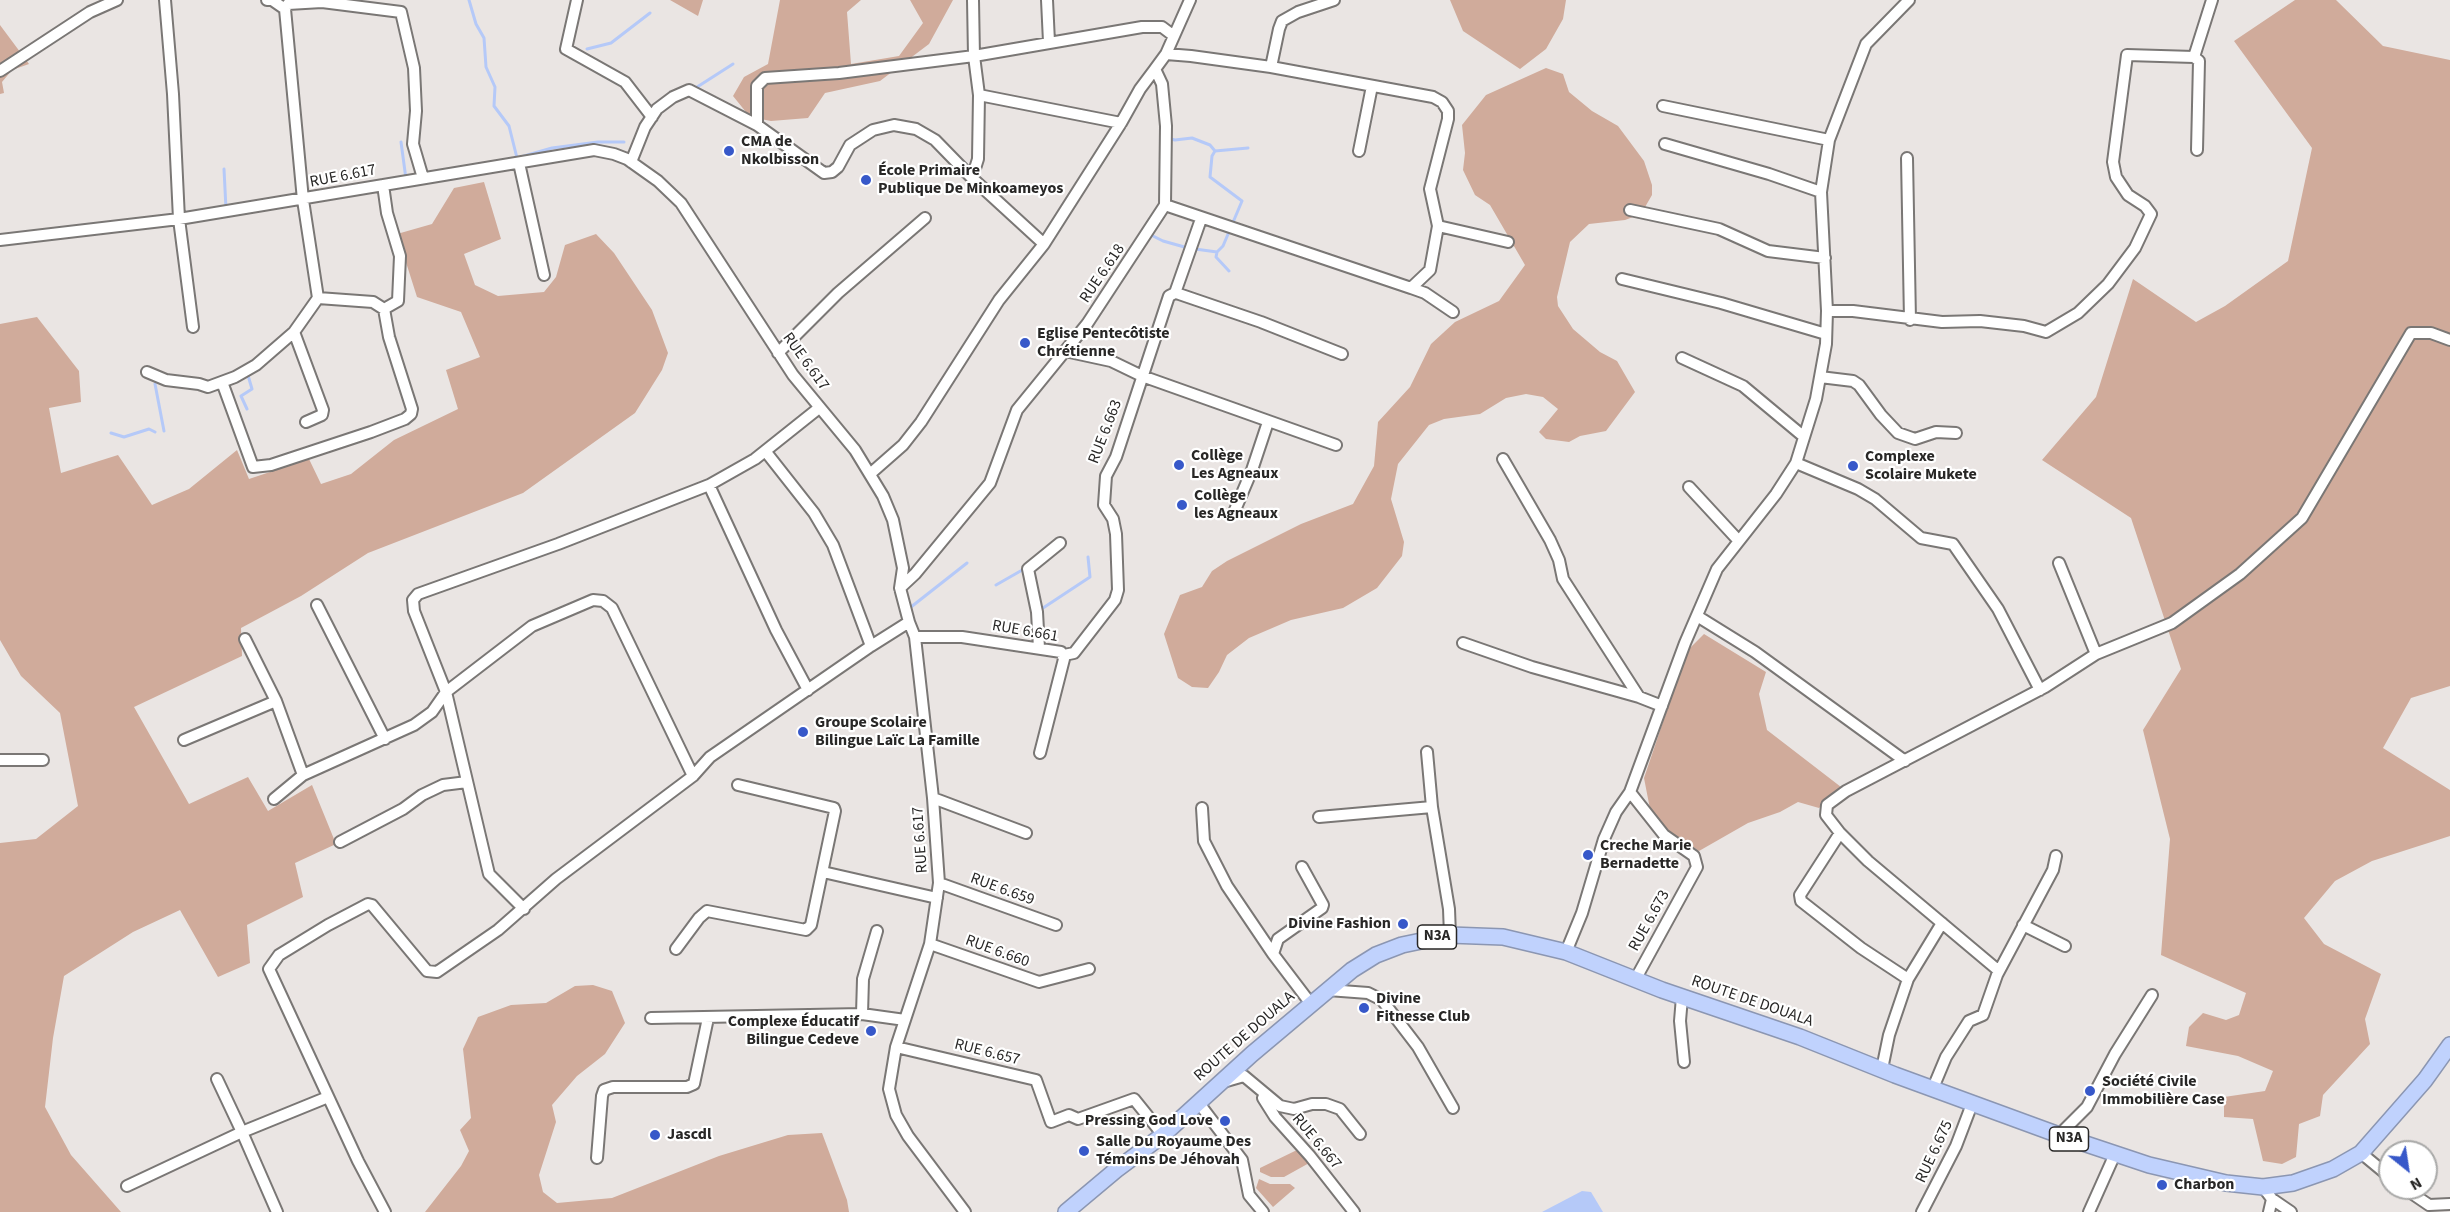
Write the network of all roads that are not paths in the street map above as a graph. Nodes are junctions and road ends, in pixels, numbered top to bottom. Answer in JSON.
{"nodes":[{"id":1,"x":117,"y":0,"type":"edge"},
{"id":2,"x":165,"y":0,"type":"edge"},
{"id":3,"x":267,"y":0,"type":"edge"},
{"id":4,"x":577,"y":0,"type":"edge"},
{"id":5,"x":973,"y":0,"type":"edge"},
{"id":6,"x":1047,"y":0,"type":"edge"},
{"id":7,"x":1190,"y":0,"type":"edge"},
{"id":8,"x":1334,"y":0,"type":"edge"},
{"id":9,"x":1910,"y":0,"type":"edge"},
{"id":10,"x":2212,"y":0,"type":"edge"},
{"id":11,"x":367,"y":4,"type":"edge"},
{"id":12,"x":285,"y":5,"type":"edge"},
{"id":13,"x":1174,"y":36,"type":"junction"},
{"id":14,"x":1049,"y":42,"type":"junction"},
{"id":15,"x":1166,"y":54,"type":"junction"},
{"id":16,"x":974,"y":56,"type":"junction"},
{"id":17,"x":2194,"y":57,"type":"junction"},
{"id":18,"x":1271,"y":67,"type":"junction"},
{"id":19,"x":1155,"y":69,"type":"junction"},
{"id":20,"x":0,"y":71,"type":"edge"},
{"id":21,"x":1372,"y":86,"type":"junction"},
{"id":22,"x":979,"y":95,"type":"junction"},
{"id":23,"x":1663,"y":106,"type":"dead end"},
{"id":24,"x":652,"y":117,"type":"junction"},
{"id":25,"x":1121,"y":123,"type":"junction"},
{"id":26,"x":757,"y":124,"type":"junction"},
{"id":27,"x":1828,"y":140,"type":"junction"},
{"id":28,"x":1665,"y":144,"type":"dead end"},
{"id":29,"x":2197,"y":150,"type":"dead end"},
{"id":30,"x":1359,"y":151,"type":"dead end"},
{"id":31,"x":1907,"y":158,"type":"dead end"},
{"id":32,"x":631,"y":162,"type":"junction"},
{"id":33,"x":519,"y":163,"type":"junction"},
{"id":34,"x":423,"y":178,"type":"junction"},
{"id":35,"x":972,"y":178,"type":"junction"},
{"id":36,"x":383,"y":184,"type":"junction"},
{"id":37,"x":1821,"y":192,"type":"junction"},
{"id":38,"x":303,"y":200,"type":"junction"},
{"id":39,"x":1165,"y":205,"type":"junction"},
{"id":40,"x":1630,"y":210,"type":"dead end"},
{"id":41,"x":925,"y":218,"type":"dead end"},
{"id":42,"x":179,"y":219,"type":"junction"},
{"id":43,"x":1202,"y":219,"type":"junction"},
{"id":44,"x":1438,"y":226,"type":"junction"},
{"id":45,"x":0,"y":240,"type":"edge"},
{"id":46,"x":1508,"y":242,"type":"dead end"},
{"id":47,"x":1044,"y":244,"type":"junction"},
{"id":48,"x":1824,"y":258,"type":"junction"},
{"id":49,"x":544,"y":275,"type":"dead end"},
{"id":50,"x":1622,"y":279,"type":"dead end"},
{"id":51,"x":1411,"y":288,"type":"junction"},
{"id":52,"x":1174,"y":293,"type":"junction"},
{"id":53,"x":318,"y":298,"type":"junction"},
{"id":54,"x":384,"y":309,"type":"junction"},
{"id":55,"x":1827,"y":311,"type":"junction"},
{"id":56,"x":1453,"y":312,"type":"dead end"},
{"id":57,"x":1910,"y":320,"type":"junction"},
{"id":58,"x":193,"y":327,"type":"dead end"},
{"id":59,"x":294,"y":332,"type":"junction"},
{"id":60,"x":1826,"y":334,"type":"junction"},
{"id":61,"x":2450,"y":340,"type":"edge"},
{"id":62,"x":1065,"y":351,"type":"junction"},
{"id":63,"x":778,"y":353,"type":"junction"},
{"id":64,"x":1342,"y":354,"type":"dead end"},
{"id":65,"x":1683,"y":358,"type":"dead end"},
{"id":66,"x":147,"y":372,"type":"dead end"},
{"id":67,"x":1142,"y":376,"type":"junction"},
{"id":68,"x":1820,"y":377,"type":"junction"},
{"id":69,"x":222,"y":382,"type":"junction"},
{"id":70,"x":819,"y":408,"type":"junction"},
{"id":71,"x":306,"y":422,"type":"dead end"},
{"id":72,"x":1268,"y":422,"type":"junction"},
{"id":73,"x":1956,"y":433,"type":"dead end"},
{"id":74,"x":1803,"y":436,"type":"junction"},
{"id":75,"x":1336,"y":445,"type":"dead end"},
{"id":76,"x":765,"y":452,"type":"junction"},
{"id":77,"x":1503,"y":459,"type":"dead end"},
{"id":78,"x":1796,"y":463,"type":"junction"},
{"id":79,"x":870,"y":474,"type":"junction"},
{"id":80,"x":709,"y":485,"type":"junction"},
{"id":81,"x":1689,"y":487,"type":"dead end"},
{"id":82,"x":1235,"y":510,"type":"dead end"},
{"id":83,"x":1738,"y":540,"type":"junction"},
{"id":84,"x":1060,"y":543,"type":"dead end"},
{"id":85,"x":2059,"y":563,"type":"dead end"},
{"id":86,"x":900,"y":588,"type":"junction"},
{"id":87,"x":317,"y":605,"type":"dead end"},
{"id":88,"x":1697,"y":616,"type":"junction"},
{"id":89,"x":909,"y":622,"type":"junction"},
{"id":90,"x":915,"y":637,"type":"junction"},
{"id":91,"x":246,"y":639,"type":"dead end"},
{"id":92,"x":1463,"y":643,"type":"dead end"},
{"id":93,"x":871,"y":646,"type":"junction"},
{"id":94,"x":1039,"y":648,"type":"junction"},
{"id":95,"x":2096,"y":654,"type":"junction"},
{"id":96,"x":1064,"y":655,"type":"junction"},
{"id":97,"x":807,"y":690,"type":"junction"},
{"id":98,"x":2040,"y":690,"type":"junction"},
{"id":99,"x":446,"y":692,"type":"junction"},
{"id":100,"x":1640,"y":697,"type":"junction"},
{"id":101,"x":276,"y":701,"type":"junction"},
{"id":102,"x":1662,"y":706,"type":"junction"},
{"id":103,"x":385,"y":739,"type":"junction"},
{"id":104,"x":184,"y":740,"type":"dead end"},
{"id":105,"x":1427,"y":752,"type":"dead end"},
{"id":106,"x":1040,"y":753,"type":"dead end"},
{"id":107,"x":0,"y":760,"type":"edge"},
{"id":108,"x":43,"y":760,"type":"dead end"},
{"id":109,"x":1905,"y":761,"type":"junction"},
{"id":110,"x":303,"y":775,"type":"junction"},
{"id":111,"x":693,"y":776,"type":"junction"},
{"id":112,"x":467,"y":782,"type":"junction"},
{"id":113,"x":738,"y":785,"type":"dead end"},
{"id":114,"x":1630,"y":792,"type":"junction"},
{"id":115,"x":933,"y":798,"type":"junction"},
{"id":116,"x":274,"y":799,"type":"dead end"},
{"id":117,"x":1431,"y":807,"type":"junction"},
{"id":118,"x":1202,"y":808,"type":"dead end"},
{"id":119,"x":1319,"y":817,"type":"dead end"},
{"id":120,"x":1026,"y":833,"type":"dead end"},
{"id":121,"x":1840,"y":833,"type":"junction"},
{"id":122,"x":340,"y":842,"type":"dead end"},
{"id":123,"x":2056,"y":856,"type":"dead end"},
{"id":124,"x":1302,"y":867,"type":"dead end"},
{"id":125,"x":823,"y":872,"type":"junction"},
{"id":126,"x":939,"y":883,"type":"junction"},
{"id":127,"x":937,"y":898,"type":"junction"},
{"id":128,"x":524,"y":909,"type":"junction"},
{"id":129,"x":1942,"y":923,"type":"junction"},
{"id":130,"x":1056,"y":925,"type":"dead end"},
{"id":131,"x":2023,"y":925,"type":"junction"},
{"id":132,"x":877,"y":931,"type":"dead end"},
{"id":133,"x":1450,"y":935,"type":"junction"},
{"id":134,"x":930,"y":944,"type":"junction"},
{"id":135,"x":2065,"y":946,"type":"dead end"},
{"id":136,"x":676,"y":949,"type":"dead end"},
{"id":137,"x":1566,"y":952,"type":"junction"},
{"id":138,"x":1273,"y":954,"type":"junction"},
{"id":139,"x":1089,"y":969,"type":"dead end"},
{"id":140,"x":1999,"y":971,"type":"junction"},
{"id":141,"x":1908,"y":979,"type":"junction"},
{"id":142,"x":1635,"y":980,"type":"junction"},
{"id":143,"x":1328,"y":990,"type":"junction"},
{"id":144,"x":2152,"y":995,"type":"dead end"},
{"id":145,"x":1682,"y":997,"type":"junction"},
{"id":146,"x":1311,"y":1004,"type":"junction"},
{"id":147,"x":862,"y":1014,"type":"junction"},
{"id":148,"x":651,"y":1018,"type":"dead end"},
{"id":149,"x":708,"y":1018,"type":"junction"},
{"id":150,"x":905,"y":1020,"type":"junction"},
{"id":151,"x":2450,"y":1046,"type":"edge"},
{"id":152,"x":896,"y":1047,"type":"junction"},
{"id":153,"x":1684,"y":1062,"type":"dead end"},
{"id":154,"x":1882,"y":1069,"type":"junction"},
{"id":155,"x":217,"y":1079,"type":"dead end"},
{"id":156,"x":1222,"y":1082,"type":"junction"},
{"id":157,"x":1933,"y":1088,"type":"junction"},
{"id":158,"x":1257,"y":1089,"type":"junction"},
{"id":159,"x":328,"y":1097,"type":"junction"},
{"id":160,"x":1198,"y":1101,"type":"junction"},
{"id":161,"x":1972,"y":1104,"type":"junction"},
{"id":162,"x":1453,"y":1108,"type":"dead end"},
{"id":163,"x":242,"y":1132,"type":"junction"},
{"id":164,"x":1360,"y":1134,"type":"dead end"},
{"id":165,"x":1163,"y":1135,"type":"junction"},
{"id":166,"x":2059,"y":1135,"type":"junction"},
{"id":167,"x":2115,"y":1154,"type":"junction"},
{"id":168,"x":2361,"y":1154,"type":"junction"},
{"id":169,"x":597,"y":1158,"type":"dead end"},
{"id":170,"x":2378,"y":1167,"type":"edge"},
{"id":171,"x":127,"y":1186,"type":"dead end"},
{"id":172,"x":2267,"y":1193,"type":"junction"},
{"id":173,"x":2423,"y":1200,"type":"edge"},
{"id":174,"x":2450,"y":1204,"type":"edge"},
{"id":175,"x":277,"y":1212,"type":"edge"},
{"id":176,"x":385,"y":1212,"type":"edge"},
{"id":177,"x":965,"y":1212,"type":"edge"},
{"id":178,"x":1066,"y":1212,"type":"edge"},
{"id":179,"x":1263,"y":1212,"type":"edge"},
{"id":180,"x":1354,"y":1212,"type":"edge"},
{"id":181,"x":1922,"y":1212,"type":"edge"},
{"id":182,"x":2090,"y":1212,"type":"edge"},
{"id":183,"x":2269,"y":1212,"type":"edge"},
{"id":184,"x":2291,"y":1212,"type":"edge"}],
"edges":[{"from":1,"to":20,"type":"street"},
{"from":2,"to":42,"type":"street"},
{"from":3,"to":12,"type":"street"},
{"from":4,"to":24,"type":"street"},
{"from":5,"to":16,"type":"street"},
{"from":6,"to":14,"type":"street"},
{"from":7,"to":13,"type":"street"},
{"from":8,"to":18,"type":"street"},
{"from":9,"to":27,"type":"street"},
{"from":10,"to":17,"type":"street"},
{"from":11,"to":12,"type":"street"},
{"from":11,"to":34,"type":"street"},
{"from":12,"to":38,"type":"street"},
{"from":13,"to":14,"type":"street"},
{"from":13,"to":15,"type":"street"},
{"from":14,"to":16,"type":"street"},
{"from":15,"to":18,"type":"street"},
{"from":15,"to":19,"type":"street"},
{"from":16,"to":22,"type":"street"},
{"from":16,"to":26,"type":"street"},
{"from":17,"to":29,"type":"street"},
{"from":17,"to":57,"type":"street"},
{"from":18,"to":21,"type":"street"},
{"from":19,"to":25,"type":"street"},
{"from":19,"to":39,"type":"street"},
{"from":21,"to":30,"type":"street"},
{"from":21,"to":44,"type":"street"},
{"from":22,"to":25,"type":"street"},
{"from":22,"to":35,"type":"street"},
{"from":23,"to":27,"type":"street"},
{"from":24,"to":26,"type":"street"},
{"from":24,"to":32,"type":"street"},
{"from":25,"to":47,"type":"street"},
{"from":26,"to":35,"type":"street"},
{"from":27,"to":37,"type":"street"},
{"from":28,"to":37,"type":"street"},
{"from":31,"to":57,"type":"street"},
{"from":32,"to":33,"type":"street","name":"RUE 6.617"},
{"from":32,"to":63,"type":"street","name":"RUE 6.617"},
{"from":33,"to":34,"type":"street","name":"RUE 6.617"},
{"from":33,"to":49,"type":"street"},
{"from":34,"to":36,"type":"street","name":"RUE 6.617"},
{"from":35,"to":47,"type":"street"},
{"from":36,"to":38,"type":"street","name":"RUE 6.617"},
{"from":36,"to":54,"type":"street"},
{"from":37,"to":48,"type":"street"},
{"from":38,"to":42,"type":"street","name":"RUE 6.617"},
{"from":38,"to":53,"type":"street"},
{"from":39,"to":43,"type":"street"},
{"from":39,"to":62,"type":"street","name":"RUE 6.618"},
{"from":40,"to":48,"type":"street"},
{"from":41,"to":63,"type":"street"},
{"from":42,"to":45,"type":"street","name":"RUE 6.617"},
{"from":42,"to":58,"type":"street"},
{"from":43,"to":51,"type":"street"},
{"from":43,"to":52,"type":"street","name":"RUE 6.663"},
{"from":44,"to":46,"type":"street"},
{"from":44,"to":51,"type":"street"},
{"from":47,"to":79,"type":"street"},
{"from":48,"to":55,"type":"street"},
{"from":50,"to":60,"type":"street"},
{"from":51,"to":56,"type":"street"},
{"from":52,"to":64,"type":"street"},
{"from":52,"to":67,"type":"street","name":"RUE 6.663"},
{"from":53,"to":54,"type":"street"},
{"from":53,"to":59,"type":"street"},
{"from":54,"to":69,"type":"street"},
{"from":55,"to":57,"type":"street"},
{"from":55,"to":60,"type":"street"},
{"from":59,"to":69,"type":"street"},
{"from":59,"to":71,"type":"street"},
{"from":60,"to":68,"type":"street"},
{"from":61,"to":95,"type":"street"},
{"from":62,"to":67,"type":"street"},
{"from":62,"to":86,"type":"street","name":"RUE 6.618"},
{"from":63,"to":70,"type":"street","name":"RUE 6.617"},
{"from":65,"to":74,"type":"street"},
{"from":66,"to":69,"type":"street"},
{"from":67,"to":72,"type":"street"},
{"from":67,"to":96,"type":"street","name":"RUE 6.663"},
{"from":68,"to":73,"type":"street"},
{"from":68,"to":74,"type":"street"},
{"from":70,"to":76,"type":"street"},
{"from":70,"to":79,"type":"street","name":"RUE 6.617"},
{"from":72,"to":75,"type":"street"},
{"from":72,"to":82,"type":"street"},
{"from":74,"to":78,"type":"street"},
{"from":76,"to":80,"type":"street"},
{"from":76,"to":93,"type":"street"},
{"from":77,"to":100,"type":"street"},
{"from":78,"to":83,"type":"street"},
{"from":78,"to":98,"type":"street"},
{"from":79,"to":86,"type":"street","name":"RUE 6.617"},
{"from":80,"to":97,"type":"street"},
{"from":80,"to":99,"type":"street"},
{"from":81,"to":83,"type":"street"},
{"from":83,"to":88,"type":"street"},
{"from":84,"to":94,"type":"street"},
{"from":85,"to":95,"type":"street"},
{"from":86,"to":89,"type":"street","name":"RUE 6.617"},
{"from":87,"to":103,"type":"street"},
{"from":88,"to":102,"type":"street"},
{"from":88,"to":109,"type":"street"},
{"from":89,"to":90,"type":"street","name":"RUE 6.617"},
{"from":89,"to":93,"type":"street"},
{"from":90,"to":94,"type":"street","name":"RUE 6.661"},
{"from":90,"to":115,"type":"street","name":"RUE 6.617"},
{"from":91,"to":101,"type":"street"},
{"from":92,"to":100,"type":"street"},
{"from":93,"to":97,"type":"street"},
{"from":94,"to":96,"type":"street","name":"RUE 6.661"},
{"from":95,"to":98,"type":"street"},
{"from":96,"to":106,"type":"street","name":"RUE 6.661"},
{"from":97,"to":111,"type":"street"},
{"from":98,"to":109,"type":"street"},
{"from":99,"to":103,"type":"street"},
{"from":99,"to":111,"type":"street"},
{"from":99,"to":112,"type":"street"},
{"from":100,"to":102,"type":"street"},
{"from":101,"to":104,"type":"street"},
{"from":101,"to":110,"type":"street"},
{"from":102,"to":114,"type":"street"},
{"from":103,"to":110,"type":"street"},
{"from":105,"to":117,"type":"street"},
{"from":107,"to":108,"type":"street"},
{"from":109,"to":121,"type":"street"},
{"from":110,"to":116,"type":"street"},
{"from":111,"to":128,"type":"street"},
{"from":112,"to":122,"type":"street"},
{"from":112,"to":128,"type":"street"},
{"from":113,"to":125,"type":"street"},
{"from":114,"to":137,"type":"street"},
{"from":114,"to":142,"type":"street","name":"RUE 6.673"},
{"from":115,"to":120,"type":"street"},
{"from":115,"to":126,"type":"street","name":"RUE 6.617"},
{"from":117,"to":119,"type":"street"},
{"from":117,"to":133,"type":"street"},
{"from":118,"to":138,"type":"street"},
{"from":121,"to":129,"type":"street"},
{"from":121,"to":141,"type":"street"},
{"from":123,"to":131,"type":"street"},
{"from":124,"to":138,"type":"street"},
{"from":125,"to":127,"type":"street"},
{"from":125,"to":136,"type":"street"},
{"from":126,"to":127,"type":"street","name":"RUE 6.617"},
{"from":126,"to":130,"type":"street","name":"RUE 6.659"},
{"from":127,"to":134,"type":"street","name":"RUE 6.617"},
{"from":128,"to":159,"type":"street"},
{"from":129,"to":140,"type":"street"},
{"from":129,"to":141,"type":"street"},
{"from":131,"to":135,"type":"street"},
{"from":131,"to":140,"type":"street"},
{"from":132,"to":147,"type":"street"},
{"from":133,"to":137,"type":"highway","name":"ROUTE DE DOUALA","number":"N3A"},
{"from":133,"to":143,"type":"highway","name":"ROUTE DE DOUALA","number":"N3A"},
{"from":134,"to":139,"type":"street","name":"RUE 6.660"},
{"from":134,"to":150,"type":"street","name":"RUE 6.617"},
{"from":137,"to":142,"type":"highway","name":"ROUTE DE DOUALA","number":"N3A"},
{"from":138,"to":146,"type":"street"},
{"from":140,"to":157,"type":"street"},
{"from":141,"to":154,"type":"street"},
{"from":142,"to":145,"type":"highway","name":"ROUTE DE DOUALA","number":"N3A"},
{"from":143,"to":146,"type":"highway","name":"ROUTE DE DOUALA","number":"N3A"},
{"from":143,"to":162,"type":"street"},
{"from":144,"to":166,"type":"street"},
{"from":145,"to":153,"type":"street"},
{"from":145,"to":154,"type":"highway","name":"ROUTE DE DOUALA","number":"N3A"},
{"from":146,"to":156,"type":"highway","name":"ROUTE DE DOUALA","number":"N3A"},
{"from":147,"to":149,"type":"street"},
{"from":147,"to":150,"type":"street"},
{"from":148,"to":149,"type":"street"},
{"from":149,"to":169,"type":"street"},
{"from":150,"to":152,"type":"street","name":"RUE 6.617"},
{"from":151,"to":168,"type":"highway","name":"ROUTE DE DOUALA","number":"N3A"},
{"from":152,"to":165,"type":"street","name":"RUE 6.657"},
{"from":152,"to":177,"type":"street","name":"RUE 6.617"},
{"from":154,"to":157,"type":"highway","name":"ROUTE DE DOUALA","number":"N3A"},
{"from":155,"to":163,"type":"street"},
{"from":156,"to":158,"type":"street"},
{"from":156,"to":160,"type":"highway","name":"ROUTE DE DOUALA","number":"N3A"},
{"from":157,"to":161,"type":"highway","name":"ROUTE DE DOUALA","number":"N3A"},
{"from":158,"to":164,"type":"street"},
{"from":158,"to":180,"type":"street","name":"RUE 6.667"},
{"from":159,"to":163,"type":"street"},
{"from":159,"to":176,"type":"street"},
{"from":160,"to":165,"type":"highway","name":"ROUTE DE DOUALA","number":"N3A"},
{"from":160,"to":179,"type":"street"},
{"from":161,"to":166,"type":"highway","name":"ROUTE DE DOUALA","number":"N3A"},
{"from":161,"to":181,"type":"street","name":"RUE 6.675"},
{"from":163,"to":171,"type":"street"},
{"from":163,"to":175,"type":"street"},
{"from":165,"to":178,"type":"highway","name":"ROUTE DE DOUALA","number":"N3A"},
{"from":166,"to":167,"type":"highway","name":"ROUTE DE DOUALA","number":"N3A"},
{"from":167,"to":172,"type":"highway","name":"ROUTE DE DOUALA","number":"N3A"},
{"from":167,"to":182,"type":"street"},
{"from":168,"to":170,"type":"street"},
{"from":168,"to":172,"type":"highway","name":"ROUTE DE DOUALA","number":"N3A"},
{"from":172,"to":183,"type":"street"},
{"from":172,"to":184,"type":"street"},
{"from":173,"to":174,"type":"street"}]}
